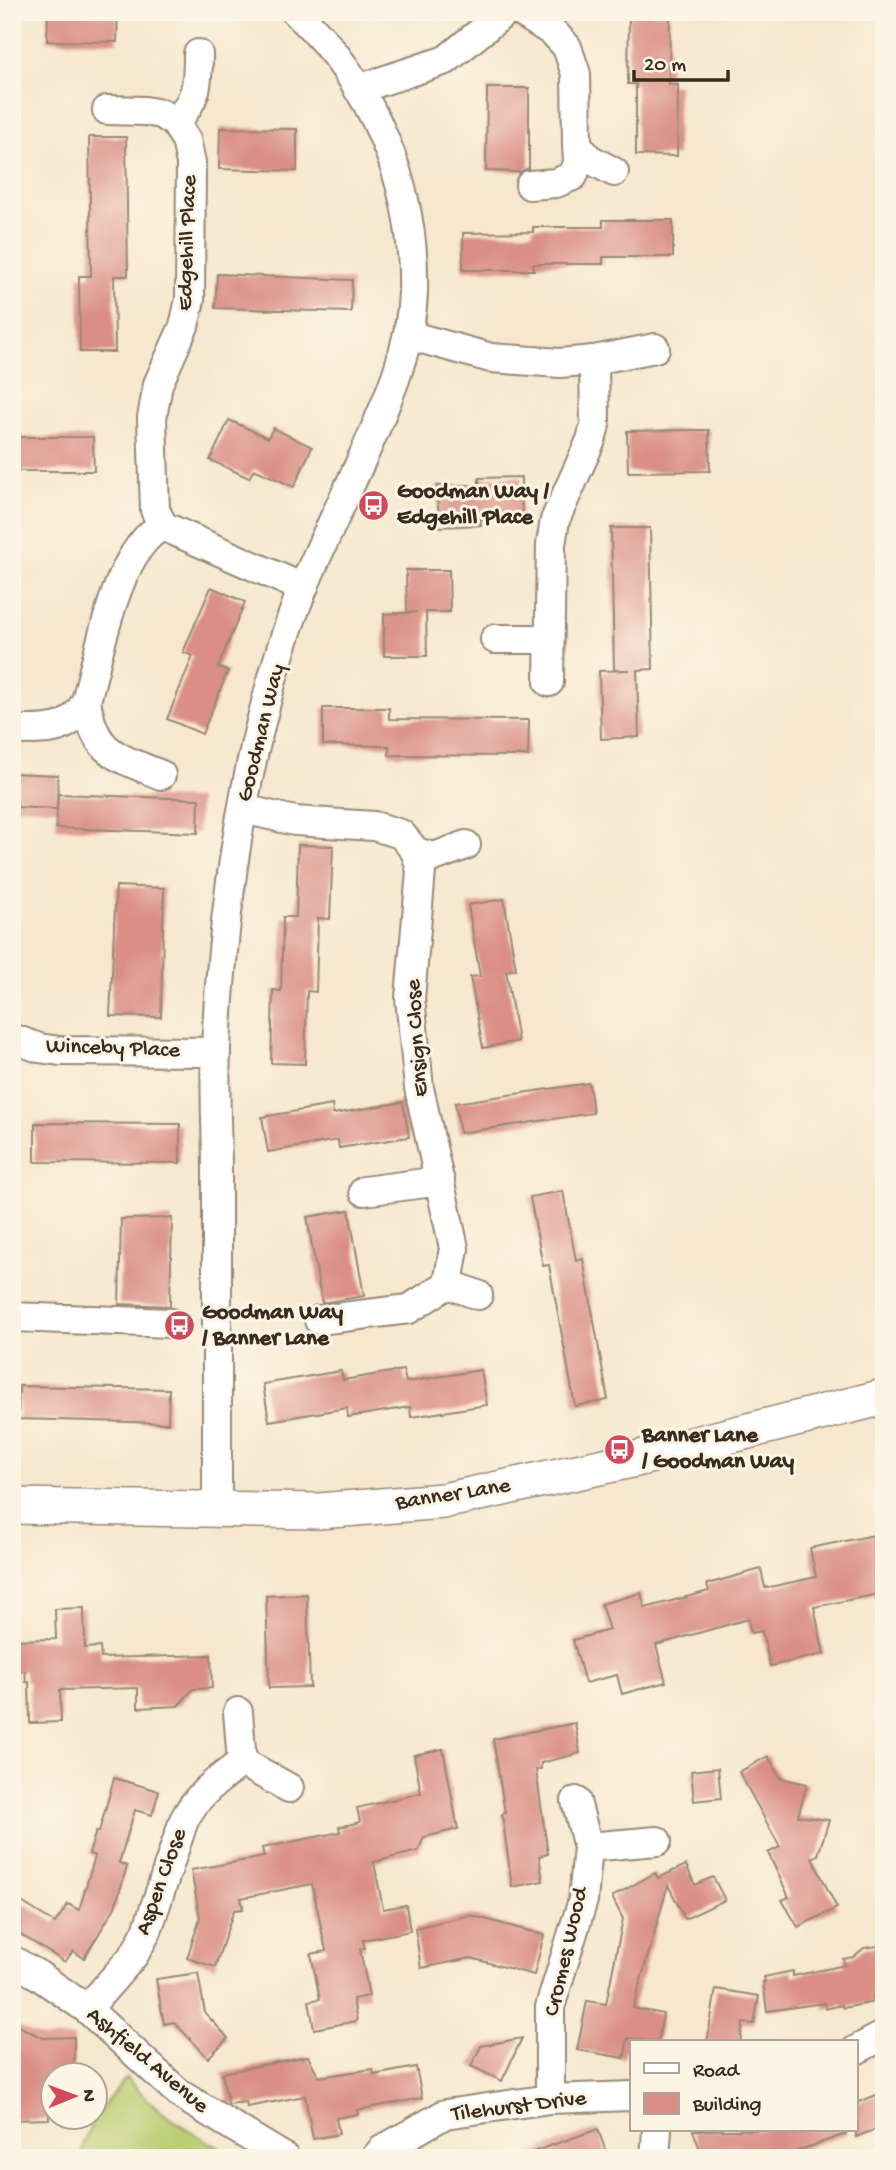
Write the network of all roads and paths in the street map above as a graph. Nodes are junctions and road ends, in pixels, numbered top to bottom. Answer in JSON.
{"nodes":[{"id":1,"x":296,"y":12,"type":"edge"},
{"id":2,"x":505,"y":12,"type":"edge"},
{"id":3,"x":521,"y":12,"type":"edge"},
{"id":4,"x":198,"y":54,"type":"dead end"},
{"id":5,"x":358,"y":89,"type":"junction"},
{"id":6,"x":107,"y":110,"type":"dead end"},
{"id":7,"x":175,"y":122,"type":"junction"},
{"id":8,"x":577,"y":144,"type":"junction"},
{"id":9,"x":614,"y":172,"type":"dead end"},
{"id":10,"x":530,"y":185,"type":"dead end"},
{"id":11,"x":408,"y":335,"type":"junction"},
{"id":12,"x":655,"y":348,"type":"dead end"},
{"id":13,"x":594,"y":360,"type":"junction"},
{"id":14,"x":163,"y":526,"type":"junction"},
{"id":15,"x":303,"y":588,"type":"junction"},
{"id":16,"x":495,"y":639,"type":"dead end"},
{"id":17,"x":549,"y":639,"type":"junction"},
{"id":18,"x":549,"y":682,"type":"dead end"},
{"id":19,"x":86,"y":701,"type":"junction"},
{"id":20,"x":25,"y":730,"type":"dead end"},
{"id":21,"x":161,"y":775,"type":"dead end"},
{"id":22,"x":243,"y":808,"type":"junction"},
{"id":23,"x":466,"y":845,"type":"dead end"},
{"id":24,"x":416,"y":852,"type":"junction"},
{"id":25,"x":12,"y":1038,"type":"edge"},
{"id":26,"x":216,"y":1052,"type":"junction"},
{"id":27,"x":440,"y":1181,"type":"junction"},
{"id":28,"x":364,"y":1191,"type":"dead end"},
{"id":29,"x":448,"y":1284,"type":"junction"},
{"id":30,"x":478,"y":1295,"type":"dead end"},
{"id":31,"x":12,"y":1317,"type":"edge"},
{"id":32,"x":319,"y":1320,"type":"dead end"},
{"id":33,"x":172,"y":1322,"type":"dead end"},
{"id":34,"x":884,"y":1397,"type":"edge"},
{"id":35,"x":12,"y":1506,"type":"edge"},
{"id":36,"x":217,"y":1511,"type":"junction"},
{"id":37,"x":238,"y":1712,"type":"dead end"},
{"id":38,"x":242,"y":1762,"type":"junction"},
{"id":39,"x":289,"y":1787,"type":"dead end"},
{"id":40,"x":576,"y":1801,"type":"dead end"},
{"id":41,"x":657,"y":1841,"type":"dead end"},
{"id":42,"x":588,"y":1847,"type":"junction"},
{"id":43,"x":12,"y":1960,"type":"edge"},
{"id":44,"x":88,"y":2010,"type":"junction"},
{"id":45,"x":884,"y":2035,"type":"edge"},
{"id":46,"x":858,"y":2049,"type":"edge"},
{"id":47,"x":630,"y":2096,"type":"edge"},
{"id":48,"x":550,"y":2099,"type":"junction"},
{"id":49,"x":657,"y":2132,"type":"edge"},
{"id":50,"x":285,"y":2158,"type":"edge"},
{"id":51,"x":376,"y":2158,"type":"edge"},
{"id":52,"x":655,"y":2158,"type":"edge"}],
"edges":[{"from":1,"to":5,"type":"street","name":"Goodman Way"},
{"from":2,"to":5,"type":"street"},
{"from":3,"to":8,"type":"street"},
{"from":4,"to":7,"type":"street"},
{"from":5,"to":11,"type":"street","name":"Goodman Way"},
{"from":6,"to":7,"type":"street"},
{"from":7,"to":14,"type":"street","name":"Edgehill Place"},
{"from":8,"to":9,"type":"street"},
{"from":8,"to":10,"type":"street"},
{"from":11,"to":13,"type":"street"},
{"from":11,"to":15,"type":"street","name":"Goodman Way"},
{"from":12,"to":13,"type":"street"},
{"from":13,"to":17,"type":"street"},
{"from":14,"to":15,"type":"street"},
{"from":14,"to":19,"type":"street"},
{"from":15,"to":22,"type":"street","name":"Goodman Way"},
{"from":16,"to":17,"type":"street"},
{"from":17,"to":18,"type":"street"},
{"from":19,"to":20,"type":"street"},
{"from":19,"to":21,"type":"street"},
{"from":22,"to":24,"type":"street"},
{"from":22,"to":26,"type":"street","name":"Goodman Way"},
{"from":23,"to":24,"type":"street"},
{"from":24,"to":27,"type":"street","name":"Ensign Close"},
{"from":25,"to":26,"type":"street","name":"Winceby Place"},
{"from":26,"to":36,"type":"street","name":"Goodman Way"},
{"from":27,"to":28,"type":"street"},
{"from":27,"to":29,"type":"street","name":"Ensign Close"},
{"from":29,"to":30,"type":"street"},
{"from":29,"to":32,"type":"street"},
{"from":31,"to":33,"type":"street"},
{"from":34,"to":36,"type":"street","name":"Banner Lane"},
{"from":35,"to":36,"type":"street","name":"Banner Lane"},
{"from":37,"to":38,"type":"street"},
{"from":38,"to":39,"type":"street"},
{"from":38,"to":44,"type":"street","name":"Aspen Close"},
{"from":40,"to":42,"type":"street","name":"Cromes Wood"},
{"from":41,"to":42,"type":"street"},
{"from":42,"to":48,"type":"street","name":"Cromes Wood"},
{"from":43,"to":44,"type":"street","name":"Ashfield Avenue"},
{"from":44,"to":50,"type":"street","name":"Ashfield Avenue"},
{"from":45,"to":46,"type":"street"},
{"from":47,"to":48,"type":"street","name":"Tilehurst Drive"},
{"from":48,"to":51,"type":"street","name":"Tilehurst Drive"},
{"from":49,"to":52,"type":"street"}]}
